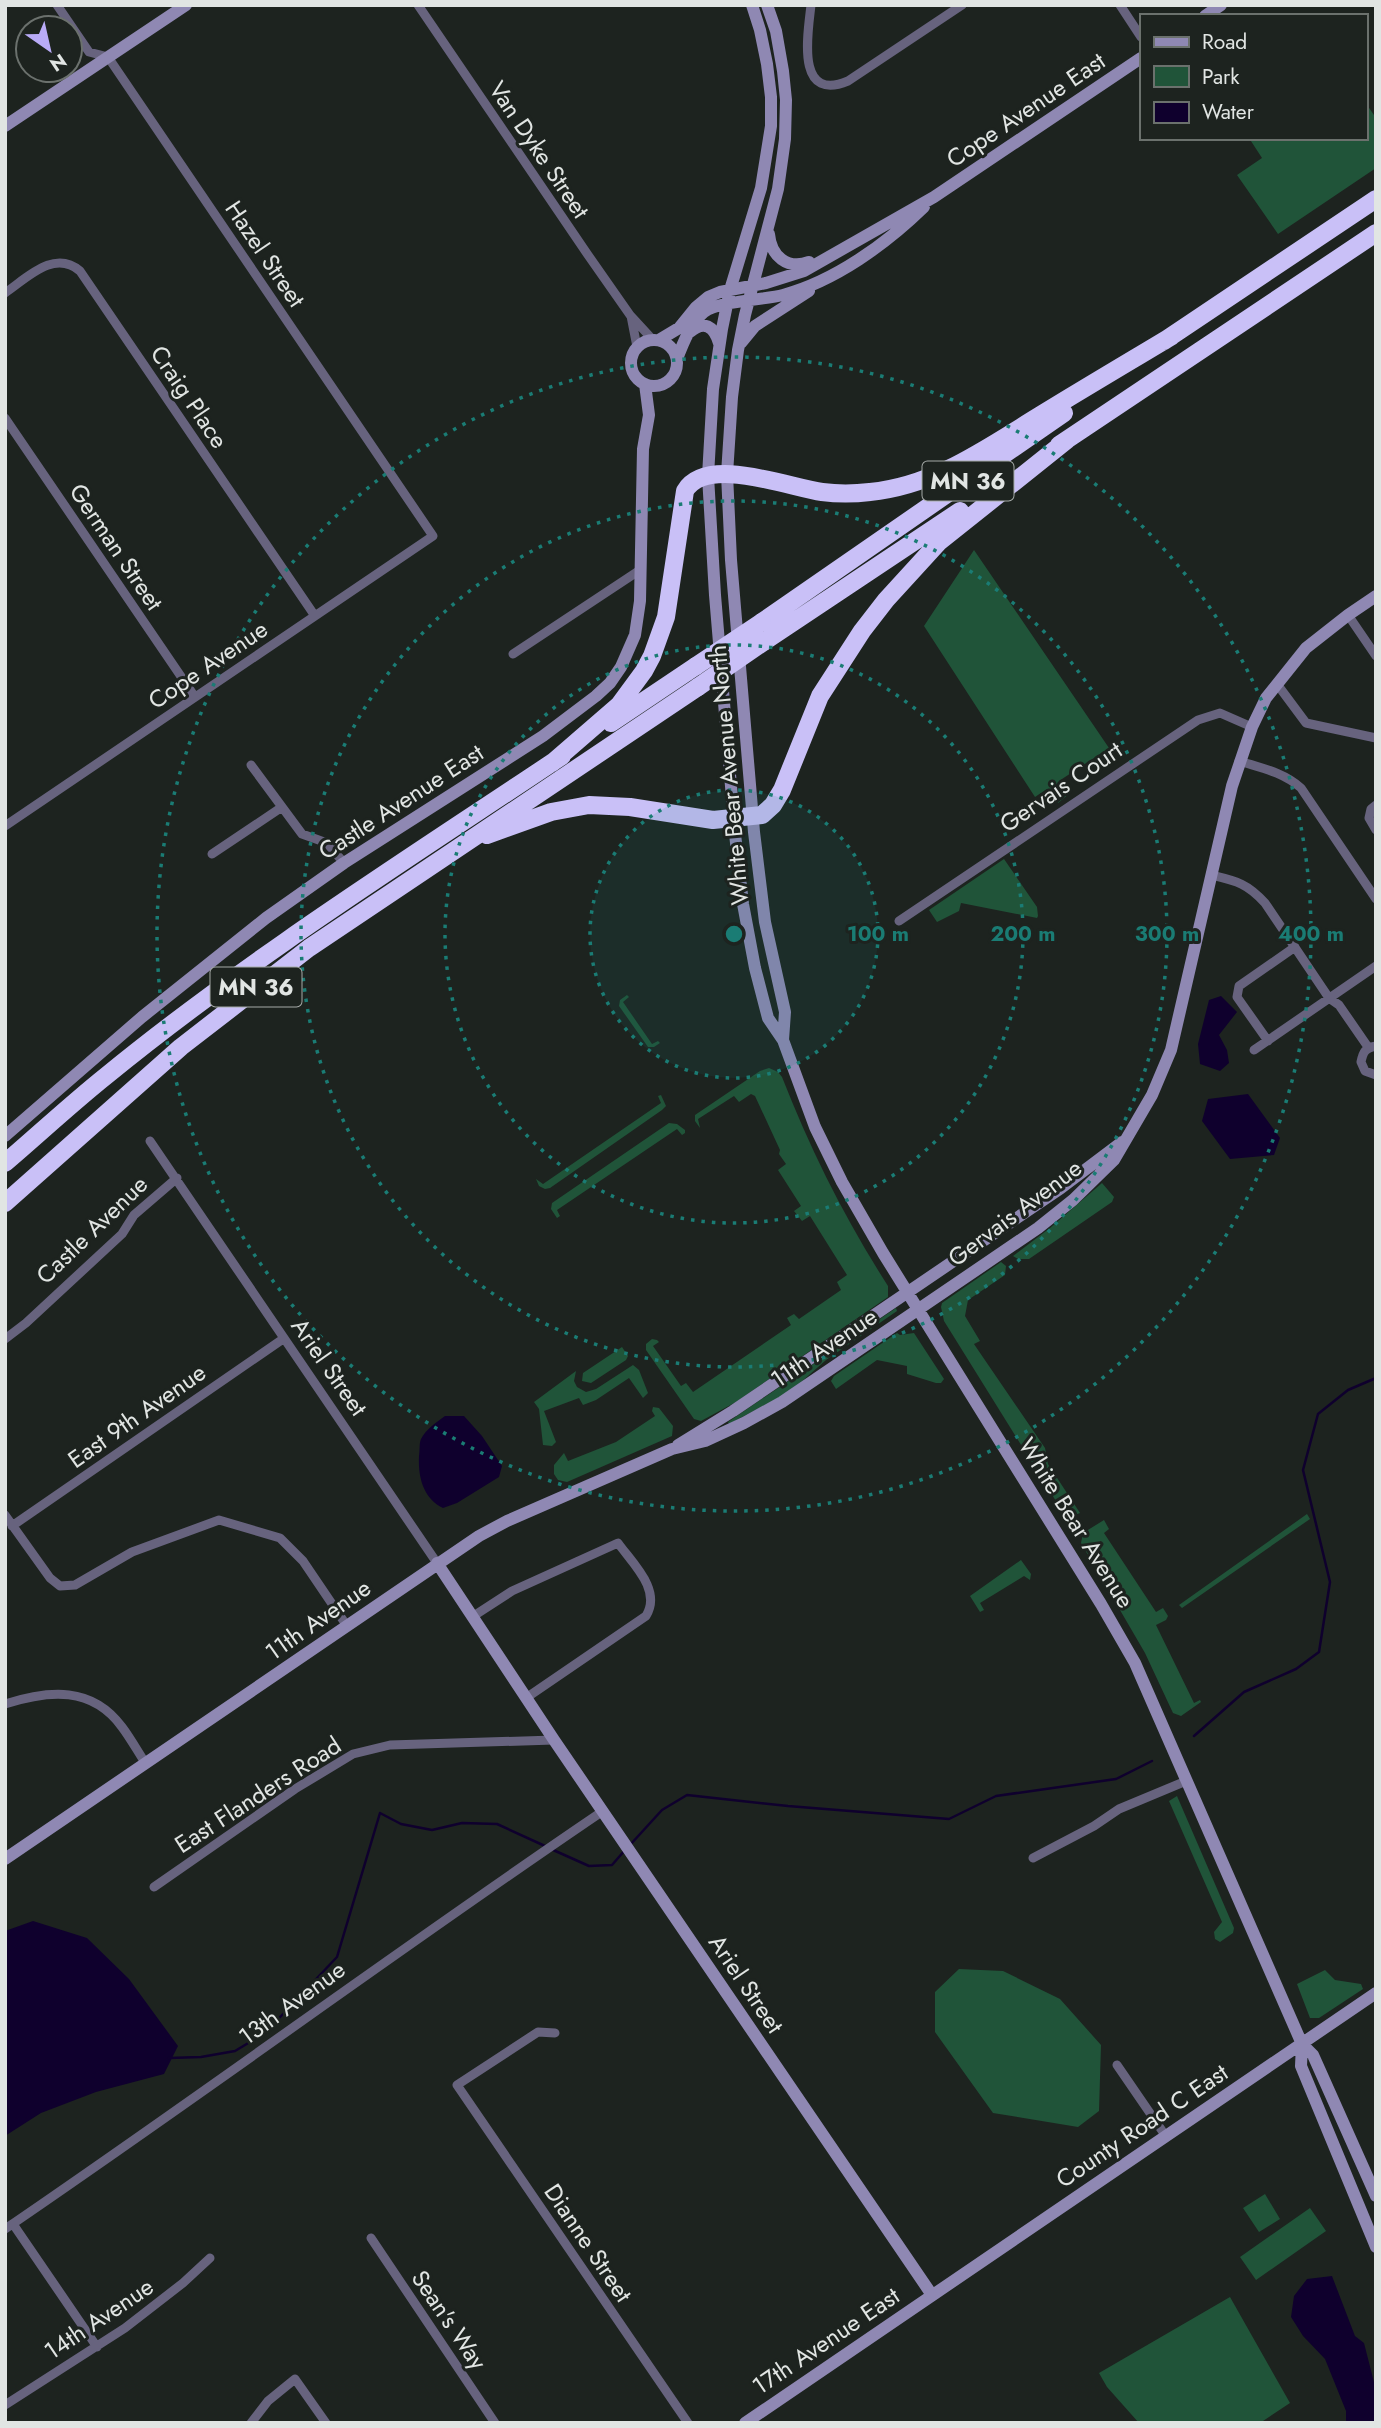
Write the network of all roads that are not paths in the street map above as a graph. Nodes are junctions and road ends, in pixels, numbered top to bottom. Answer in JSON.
{"nodes":[{"id":1,"x":57,"y":5,"type":"edge"},
{"id":2,"x":186,"y":5,"type":"edge"},
{"id":3,"x":418,"y":5,"type":"edge"},
{"id":4,"x":752,"y":5,"type":"edge"},
{"id":5,"x":768,"y":5,"type":"edge"},
{"id":6,"x":811,"y":5,"type":"edge"},
{"id":7,"x":962,"y":5,"type":"edge"},
{"id":8,"x":1120,"y":5,"type":"edge"},
{"id":9,"x":1140,"y":35,"type":"edge"},
{"id":10,"x":107,"y":57,"type":"junction"},
{"id":11,"x":1140,"y":59,"type":"edge"},
{"id":12,"x":5,"y":126,"type":"edge"},
{"id":13,"x":934,"y":197,"type":"junction"},
{"id":14,"x":1376,"y":198,"type":"edge"},
{"id":15,"x":768,"y":229,"type":"junction"},
{"id":16,"x":1376,"y":233,"type":"edge"},
{"id":17,"x":857,"y":240,"type":"junction"},
{"id":18,"x":837,"y":271,"type":"junction"},
{"id":19,"x":753,"y":286,"type":"junction"},
{"id":20,"x":730,"y":290,"type":"junction"},
{"id":21,"x":5,"y":293,"type":"edge"},
{"id":22,"x":749,"y":301,"type":"junction"},
{"id":23,"x":727,"y":305,"type":"junction"},
{"id":24,"x":630,"y":315,"type":"junction"},
{"id":25,"x":690,"y":332,"type":"junction"},
{"id":26,"x":1172,"y":336,"type":"junction"},
{"id":27,"x":656,"y":340,"type":"junction"},
{"id":28,"x":720,"y":345,"type":"junction"},
{"id":29,"x":637,"y":347,"type":"junction"},
{"id":30,"x":738,"y":350,"type":"junction"},
{"id":31,"x":677,"y":359,"type":"junction"},
{"id":32,"x":645,"y":383,"type":"junction"},
{"id":33,"x":661,"y":385,"type":"junction"},
{"id":34,"x":649,"y":415,"type":"junction"},
{"id":35,"x":5,"y":418,"type":"edge"},
{"id":36,"x":1066,"y":440,"type":"junction"},
{"id":37,"x":727,"y":474,"type":"junction"},
{"id":38,"x":708,"y":476,"type":"junction"},
{"id":39,"x":433,"y":536,"type":"joint"},
{"id":40,"x":640,"y":570,"type":"junction"},
{"id":41,"x":1376,"y":596,"type":"edge"},
{"id":42,"x":1348,"y":615,"type":"junction"},
{"id":43,"x":315,"y":616,"type":"junction"},
{"id":44,"x":513,"y":654,"type":"dead end"},
{"id":45,"x":1376,"y":656,"type":"edge"},
{"id":46,"x":1277,"y":684,"type":"junction"},
{"id":47,"x":195,"y":697,"type":"junction"},
{"id":48,"x":1252,"y":727,"type":"junction"},
{"id":49,"x":1376,"y":738,"type":"edge"},
{"id":50,"x":1239,"y":761,"type":"junction"},
{"id":51,"x":552,"y":763,"type":"junction"},
{"id":52,"x":251,"y":765,"type":"dead end"},
{"id":53,"x":1376,"y":805,"type":"edge"},
{"id":54,"x":282,"y":807,"type":"junction"},
{"id":55,"x":752,"y":817,"type":"junction"},
{"id":56,"x":734,"y":819,"type":"junction"},
{"id":57,"x":5,"y":826,"type":"edge"},
{"id":58,"x":1376,"y":830,"type":"edge"},
{"id":59,"x":463,"y":843,"type":"junction"},
{"id":60,"x":212,"y":854,"type":"dead end"},
{"id":61,"x":344,"y":863,"type":"junction"},
{"id":62,"x":1211,"y":876,"type":"junction"},
{"id":63,"x":1376,"y":899,"type":"edge"},
{"id":64,"x":899,"y":921,"type":"dead end"},
{"id":65,"x":1295,"y":947,"type":"junction"},
{"id":66,"x":1376,"y":966,"type":"edge"},
{"id":67,"x":1329,"y":998,"type":"junction"},
{"id":68,"x":783,"y":1040,"type":"junction"},
{"id":69,"x":1268,"y":1041,"type":"junction"},
{"id":70,"x":1372,"y":1046,"type":"edge"},
{"id":71,"x":1254,"y":1050,"type":"dead end"},
{"id":72,"x":1376,"y":1075,"type":"edge"},
{"id":73,"x":5,"y":1136,"type":"edge"},
{"id":74,"x":1125,"y":1140,"type":"junction"},
{"id":75,"x":150,"y":1141,"type":"dead end"},
{"id":76,"x":5,"y":1163,"type":"edge"},
{"id":77,"x":177,"y":1178,"type":"junction"},
{"id":78,"x":5,"y":1203,"type":"edge"},
{"id":79,"x":908,"y":1292,"type":"junction"},
{"id":80,"x":919,"y":1309,"type":"junction"},
{"id":81,"x":5,"y":1339,"type":"edge"},
{"id":82,"x":283,"y":1339,"type":"junction"},
{"id":83,"x":672,"y":1449,"type":"junction"},
{"id":84,"x":5,"y":1515,"type":"edge"},
{"id":85,"x":12,"y":1526,"type":"junction"},
{"id":86,"x":437,"y":1563,"type":"junction"},
{"id":87,"x":472,"y":1617,"type":"junction"},
{"id":88,"x":347,"y":1626,"type":"junction"},
{"id":89,"x":526,"y":1698,"type":"junction"},
{"id":90,"x":5,"y":1704,"type":"edge"},
{"id":91,"x":554,"y":1740,"type":"junction"},
{"id":92,"x":146,"y":1764,"type":"junction"},
{"id":93,"x":1186,"y":1781,"type":"junction"},
{"id":94,"x":603,"y":1811,"type":"junction"},
{"id":95,"x":1032,"y":1858,"type":"dead end"},
{"id":96,"x":5,"y":1859,"type":"edge"},
{"id":97,"x":154,"y":1887,"type":"dead end"},
{"id":98,"x":1376,"y":1993,"type":"edge"},
{"id":99,"x":555,"y":2033,"type":"dead end"},
{"id":100,"x":1302,"y":2044,"type":"junction"},
{"id":101,"x":1117,"y":2065,"type":"dead end"},
{"id":102,"x":1165,"y":2135,"type":"junction"},
{"id":103,"x":1376,"y":2196,"type":"edge"},
{"id":104,"x":9,"y":2227,"type":"edge"},
{"id":105,"x":370,"y":2238,"type":"dead end"},
{"id":106,"x":1376,"y":2247,"type":"edge"},
{"id":107,"x":210,"y":2258,"type":"dead end"},
{"id":108,"x":932,"y":2295,"type":"junction"},
{"id":109,"x":97,"y":2347,"type":"junction"},
{"id":110,"x":5,"y":2405,"type":"edge"},
{"id":111,"x":251,"y":2423,"type":"edge"},
{"id":112,"x":326,"y":2423,"type":"edge"},
{"id":113,"x":495,"y":2423,"type":"edge"},
{"id":114,"x":688,"y":2423,"type":"edge"},
{"id":115,"x":745,"y":2423,"type":"edge"}],
"edges":[{"from":1,"to":10,"type":"street","name":"Hazel Street"},
{"from":2,"to":10,"type":"street"},
{"from":3,"to":24,"type":"street","name":"Van Dyke Street"},
{"from":4,"to":20,"type":"street","name":"White Bear Avenue North"},
{"from":5,"to":15,"type":"street","name":"White Bear Avenue North"},
{"from":6,"to":7,"type":"street"},
{"from":8,"to":9,"type":"street"},
{"from":10,"to":12,"type":"street"},
{"from":10,"to":39,"type":"street","name":"Hazel Street"},
{"from":11,"to":13,"type":"street","name":"Cope Avenue East"},
{"from":13,"to":17,"type":"street","name":"Cope Avenue East"},
{"from":13,"to":18,"type":"street","name":"Cope Avenue East"},
{"from":14,"to":26,"type":"highway","number":"MN 36"},
{"from":15,"to":17,"type":"street"},
{"from":15,"to":19,"type":"street","name":"White Bear Avenue North"},
{"from":16,"to":36,"type":"highway","number":"MN 36"},
{"from":17,"to":19,"type":"street","name":"Cope Avenue East"},
{"from":18,"to":22,"type":"street","name":"Cope Avenue East"},
{"from":18,"to":30,"type":"street"},
{"from":19,"to":20,"type":"street"},
{"from":19,"to":22,"type":"street","name":"White Bear Avenue North"},
{"from":20,"to":23,"type":"street","name":"White Bear Avenue North"},
{"from":20,"to":27,"type":"street"},
{"from":21,"to":43,"type":"street","name":"Craig Place"},
{"from":22,"to":23,"type":"street","name":"Cope Avenue East"},
{"from":22,"to":30,"type":"street","name":"White Bear Avenue North"},
{"from":23,"to":25,"type":"street"},
{"from":23,"to":28,"type":"street","name":"White Bear Avenue North"},
{"from":24,"to":27,"type":"street","name":"Van Dyke Street"},
{"from":24,"to":29,"type":"street","name":"Van Dyke Street"},
{"from":25,"to":28,"type":"street"},
{"from":25,"to":31,"type":"street"},
{"from":26,"to":37,"type":"highway"},
{"from":26,"to":51,"type":"highway","number":"MN 36","bridge":true},
{"from":27,"to":29,"type":"street"},
{"from":27,"to":31,"type":"street"},
{"from":28,"to":38,"type":"street","name":"White Bear Avenue North"},
{"from":29,"to":32,"type":"street"},
{"from":30,"to":37,"type":"street","name":"White Bear Avenue North"},
{"from":31,"to":33,"type":"street"},
{"from":32,"to":33,"type":"street"},
{"from":32,"to":34,"type":"street"},
{"from":33,"to":34,"type":"street"},
{"from":34,"to":40,"type":"street","name":"Castle Avenue East"},
{"from":35,"to":47,"type":"street","name":"German Street"},
{"from":36,"to":55,"type":"highway"},
{"from":36,"to":59,"type":"highway","number":"MN 36","bridge":true},
{"from":37,"to":38,"type":"highway"},
{"from":37,"to":55,"type":"street","name":"White Bear Avenue North"},
{"from":38,"to":51,"type":"highway"},
{"from":38,"to":56,"type":"street","name":"White Bear Avenue North"},
{"from":39,"to":43,"type":"street","name":"Cope Avenue"},
{"from":40,"to":44,"type":"street"},
{"from":40,"to":61,"type":"street","name":"Castle Avenue East"},
{"from":41,"to":42,"type":"street","name":"Gervais Avenue"},
{"from":42,"to":45,"type":"street"},
{"from":42,"to":46,"type":"street","name":"Gervais Avenue"},
{"from":43,"to":47,"type":"street","name":"Cope Avenue"},
{"from":46,"to":48,"type":"street","name":"Gervais Avenue"},
{"from":46,"to":49,"type":"street"},
{"from":47,"to":57,"type":"street","name":"Cope Avenue"},
{"from":48,"to":50,"type":"street","name":"Gervais Avenue"},
{"from":48,"to":64,"type":"street","name":"Gervais Court"},
{"from":50,"to":62,"type":"street","name":"Gervais Avenue"},
{"from":50,"to":63,"type":"street"},
{"from":51,"to":76,"type":"highway","number":"MN 36"},
{"from":52,"to":54,"type":"street"},
{"from":53,"to":58,"type":"street"},
{"from":54,"to":60,"type":"street"},
{"from":54,"to":61,"type":"street"},
{"from":55,"to":56,"type":"highway"},
{"from":55,"to":68,"type":"street","name":"White Bear Avenue North"},
{"from":56,"to":59,"type":"highway"},
{"from":56,"to":68,"type":"street","name":"White Bear Avenue North"},
{"from":59,"to":78,"type":"highway","number":"MN 36"},
{"from":61,"to":73,"type":"street","name":"Castle Avenue East"},
{"from":62,"to":65,"type":"street"},
{"from":62,"to":74,"type":"street","name":"Gervais Avenue"},
{"from":65,"to":67,"type":"street"},
{"from":65,"to":69,"type":"street"},
{"from":66,"to":67,"type":"street"},
{"from":67,"to":69,"type":"street"},
{"from":67,"to":70,"type":"street"},
{"from":68,"to":79,"type":"street","name":"White Bear Avenue"},
{"from":69,"to":71,"type":"street"},
{"from":70,"to":72,"type":"street"},
{"from":74,"to":79,"type":"street","name":"Gervais Avenue"},
{"from":74,"to":80,"type":"street","name":"Gervais Avenue"},
{"from":75,"to":77,"type":"street","name":"Ariel Street"},
{"from":77,"to":81,"type":"street","name":"Castle Avenue"},
{"from":77,"to":82,"type":"street","name":"Ariel Street"},
{"from":79,"to":80,"type":"street","name":"White Bear Avenue"},
{"from":79,"to":83,"type":"street","name":"11th Avenue"},
{"from":80,"to":83,"type":"street","name":"11th Avenue"},
{"from":80,"to":93,"type":"street","name":"White Bear Avenue"},
{"from":82,"to":85,"type":"street","name":"East 9th Avenue"},
{"from":82,"to":86,"type":"street","name":"Ariel Street"},
{"from":83,"to":86,"type":"street","name":"11th Avenue"},
{"from":84,"to":85,"type":"street"},
{"from":85,"to":88,"type":"street"},
{"from":86,"to":87,"type":"street","name":"Ariel Street"},
{"from":86,"to":88,"type":"street","name":"11th Avenue"},
{"from":87,"to":89,"type":"street","name":"Ariel Street"},
{"from":87,"to":89,"type":"street"},
{"from":88,"to":92,"type":"street","name":"11th Avenue"},
{"from":89,"to":91,"type":"street","name":"Ariel Street"},
{"from":90,"to":92,"type":"street"},
{"from":91,"to":94,"type":"street","name":"Ariel Street"},
{"from":91,"to":97,"type":"street","name":"East Flanders Road"},
{"from":92,"to":96,"type":"street","name":"11th Avenue"},
{"from":93,"to":95,"type":"street"},
{"from":93,"to":100,"type":"street","name":"White Bear Avenue"},
{"from":94,"to":104,"type":"street","name":"13th Avenue"},
{"from":94,"to":108,"type":"street","name":"Ariel Street"},
{"from":98,"to":100,"type":"street","name":"County Road C East"},
{"from":99,"to":114,"type":"street","name":"Dianne Street"},
{"from":100,"to":102,"type":"street","name":"County Road C East"},
{"from":100,"to":103,"type":"street","name":"White Bear Avenue"},
{"from":100,"to":106,"type":"street","name":"White Bear Avenue"},
{"from":101,"to":102,"type":"street"},
{"from":102,"to":108,"type":"street","name":"County Road C East"},
{"from":104,"to":109,"type":"street"},
{"from":105,"to":113,"type":"street","name":"Sean's Way"},
{"from":107,"to":109,"type":"street","name":"14th Avenue"},
{"from":108,"to":115,"type":"street","name":"17th Avenue East"},
{"from":109,"to":110,"type":"street","name":"14th Avenue"},
{"from":111,"to":112,"type":"street"}]}
